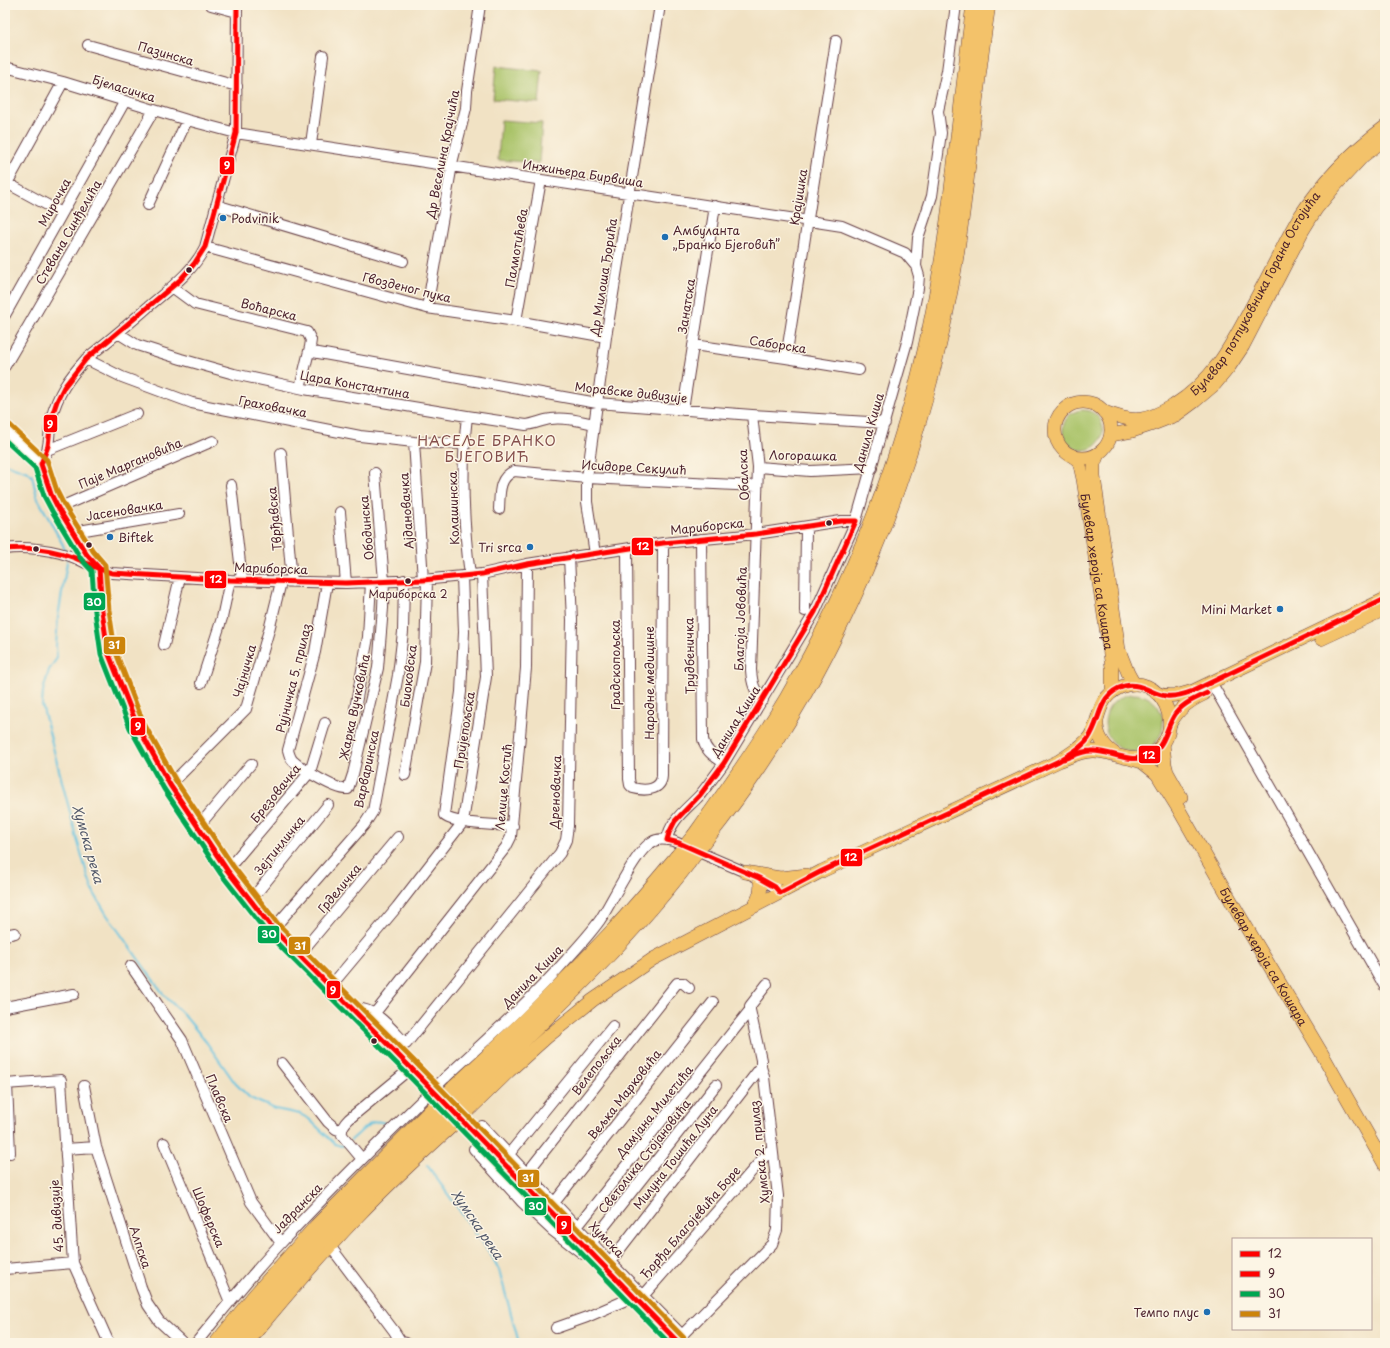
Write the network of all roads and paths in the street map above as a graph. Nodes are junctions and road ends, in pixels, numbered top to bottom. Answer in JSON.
{"nodes":[{"id":1,"x":211,"y":5,"type":"edge"},
{"id":2,"x":480,"y":5,"type":"edge"},
{"id":3,"x":660,"y":5,"type":"edge"},
{"id":4,"x":956,"y":5,"type":"edge"},
{"id":5,"x":974,"y":5,"type":"edge"},
{"id":6,"x":988,"y":5,"type":"edge"},
{"id":7,"x":237,"y":9,"type":"edge"},
{"id":8,"x":836,"y":41,"type":"dead end"},
{"id":9,"x":88,"y":45,"type":"dead end"},
{"id":10,"x":323,"y":56,"type":"dead end"},
{"id":11,"x":6,"y":68,"type":"edge"},
{"id":12,"x":63,"y":82,"type":"junction"},
{"id":13,"x":237,"y":86,"type":"junction"},
{"id":14,"x":125,"y":101,"type":"junction"},
{"id":15,"x":154,"y":110,"type":"junction"},
{"id":16,"x":187,"y":120,"type":"junction"},
{"id":17,"x":1385,"y":127,"type":"edge"},
{"id":18,"x":236,"y":133,"type":"junction"},
{"id":19,"x":1385,"y":139,"type":"edge"},
{"id":20,"x":311,"y":144,"type":"junction"},
{"id":21,"x":452,"y":166,"type":"junction"},
{"id":22,"x":541,"y":180,"type":"junction"},
{"id":23,"x":6,"y":184,"type":"edge"},
{"id":24,"x":630,"y":193,"type":"junction"},
{"id":25,"x":148,"y":205,"type":"dead end"},
{"id":26,"x":216,"y":205,"type":"junction"},
{"id":27,"x":715,"y":206,"type":"junction"},
{"id":28,"x":62,"y":213,"type":"junction"},
{"id":29,"x":808,"y":220,"type":"junction"},
{"id":30,"x":954,"y":223,"type":"junction"},
{"id":31,"x":205,"y":246,"type":"junction"},
{"id":32,"x":403,"y":261,"type":"dead end"},
{"id":33,"x":916,"y":266,"type":"junction"},
{"id":34,"x":172,"y":287,"type":"junction"},
{"id":35,"x":427,"y":308,"type":"junction"},
{"id":36,"x":5,"y":315,"type":"edge"},
{"id":37,"x":516,"y":321,"type":"junction"},
{"id":38,"x":118,"y":333,"type":"junction"},
{"id":39,"x":606,"y":337,"type":"junction"},
{"id":40,"x":693,"y":345,"type":"junction"},
{"id":41,"x":310,"y":347,"type":"junction"},
{"id":42,"x":786,"y":358,"type":"junction"},
{"id":43,"x":86,"y":359,"type":"junction"},
{"id":44,"x":5,"y":366,"type":"edge"},
{"id":45,"x":859,"y":370,"type":"dead end"},
{"id":46,"x":300,"y":388,"type":"junction"},
{"id":47,"x":597,"y":404,"type":"junction"},
{"id":48,"x":684,"y":410,"type":"junction"},
{"id":49,"x":1104,"y":412,"type":"junction"},
{"id":50,"x":137,"y":414,"type":"dead end"},
{"id":51,"x":752,"y":415,"type":"junction"},
{"id":52,"x":467,"y":416,"type":"junction"},
{"id":53,"x":885,"y":423,"type":"junction"},
{"id":54,"x":594,"y":424,"type":"junction"},
{"id":55,"x":5,"y":430,"type":"edge"},
{"id":56,"x":1110,"y":434,"type":"junction"},
{"id":57,"x":213,"y":441,"type":"dead end"},
{"id":58,"x":414,"y":442,"type":"junction"},
{"id":59,"x":464,"y":444,"type":"junction"},
{"id":60,"x":47,"y":450,"type":"junction"},
{"id":61,"x":281,"y":453,"type":"dead end"},
{"id":62,"x":1098,"y":454,"type":"junction"},
{"id":63,"x":1071,"y":455,"type":"junction"},
{"id":64,"x":41,"y":464,"type":"junction"},
{"id":65,"x":758,"y":467,"type":"junction"},
{"id":66,"x":872,"y":468,"type":"junction"},
{"id":67,"x":375,"y":473,"type":"dead end"},
{"id":68,"x":587,"y":478,"type":"junction"},
{"id":69,"x":231,"y":485,"type":"dead end"},
{"id":70,"x":757,"y":486,"type":"junction"},
{"id":71,"x":58,"y":508,"type":"junction"},
{"id":72,"x":499,"y":509,"type":"dead end"},
{"id":73,"x":340,"y":512,"type":"dead end"},
{"id":74,"x":179,"y":514,"type":"dead end"},
{"id":75,"x":856,"y":521,"type":"junction"},
{"id":76,"x":806,"y":527,"type":"junction"},
{"id":77,"x":73,"y":532,"type":"junction"},
{"id":78,"x":756,"y":534,"type":"junction"},
{"id":79,"x":701,"y":539,"type":"junction"},
{"id":80,"x":663,"y":543,"type":"junction"},
{"id":81,"x":5,"y":549,"type":"edge"},
{"id":82,"x":627,"y":550,"type":"junction"},
{"id":83,"x":595,"y":554,"type":"junction"},
{"id":84,"x":569,"y":557,"type":"junction"},
{"id":85,"x":527,"y":564,"type":"junction"},
{"id":86,"x":99,"y":568,"type":"junction"},
{"id":87,"x":482,"y":574,"type":"junction"},
{"id":88,"x":466,"y":576,"type":"junction"},
{"id":89,"x":180,"y":577,"type":"junction"},
{"id":90,"x":425,"y":579,"type":"junction"},
{"id":91,"x":230,"y":580,"type":"junction"},
{"id":92,"x":242,"y":580,"type":"junction"},
{"id":93,"x":404,"y":580,"type":"junction"},
{"id":94,"x":384,"y":581,"type":"junction"},
{"id":95,"x":281,"y":582,"type":"junction"},
{"id":96,"x":292,"y":582,"type":"junction"},
{"id":97,"x":328,"y":582,"type":"junction"},
{"id":98,"x":371,"y":582,"type":"junction"},
{"id":99,"x":346,"y":583,"type":"junction"},
{"id":100,"x":1385,"y":599,"type":"edge"},
{"id":101,"x":1385,"y":609,"type":"edge"},
{"id":102,"x":805,"y":611,"type":"dead end"},
{"id":103,"x":164,"y":645,"type":"dead end"},
{"id":104,"x":201,"y":683,"type":"dead end"},
{"id":105,"x":1134,"y":684,"type":"junction"},
{"id":106,"x":1215,"y":689,"type":"junction"},
{"id":107,"x":1112,"y":692,"type":"junction"},
{"id":108,"x":1156,"y":692,"type":"junction"},
{"id":109,"x":763,"y":700,"type":"junction"},
{"id":110,"x":355,"y":709,"type":"dead end"},
{"id":111,"x":1097,"y":717,"type":"junction"},
{"id":112,"x":325,"y":723,"type":"dead end"},
{"id":113,"x":1170,"y":724,"type":"junction"},
{"id":114,"x":1163,"y":743,"type":"junction"},
{"id":115,"x":1115,"y":754,"type":"junction"},
{"id":116,"x":1132,"y":759,"type":"junction"},
{"id":117,"x":1059,"y":761,"type":"junction"},
{"id":118,"x":724,"y":763,"type":"junction"},
{"id":119,"x":251,"y":764,"type":"dead end"},
{"id":120,"x":310,"y":772,"type":"junction"},
{"id":121,"x":405,"y":775,"type":"dead end"},
{"id":122,"x":629,"y":779,"type":"joint"},
{"id":123,"x":170,"y":785,"type":"junction"},
{"id":124,"x":328,"y":805,"type":"dead end"},
{"id":125,"x":463,"y":822,"type":"junction"},
{"id":126,"x":513,"y":826,"type":"junction"},
{"id":127,"x":198,"y":827,"type":"junction"},
{"id":128,"x":398,"y":837,"type":"dead end"},
{"id":129,"x":667,"y":840,"type":"junction"},
{"id":130,"x":227,"y":870,"type":"junction"},
{"id":131,"x":822,"y":871,"type":"junction"},
{"id":132,"x":745,"y":872,"type":"junction"},
{"id":133,"x":759,"y":878,"type":"junction"},
{"id":134,"x":780,"y":893,"type":"junction"},
{"id":135,"x":251,"y":900,"type":"junction"},
{"id":136,"x":754,"y":906,"type":"junction"},
{"id":137,"x":273,"y":929,"type":"junction"},
{"id":138,"x":299,"y":955,"type":"junction"},
{"id":139,"x":131,"y":966,"type":"dead end"},
{"id":140,"x":767,"y":984,"type":"dead end"},
{"id":141,"x":330,"y":987,"type":"junction"},
{"id":142,"x":1385,"y":987,"type":"edge"},
{"id":143,"x":689,"y":988,"type":"dead end"},
{"id":144,"x":74,"y":994,"type":"dead end"},
{"id":145,"x":713,"y":1002,"type":"dead end"},
{"id":146,"x":5,"y":1007,"type":"edge"},
{"id":147,"x":352,"y":1009,"type":"junction"},
{"id":148,"x":750,"y":1010,"type":"junction"},
{"id":149,"x":374,"y":1013,"type":"junction"},
{"id":150,"x":613,"y":1026,"type":"dead end"},
{"id":151,"x":282,"y":1063,"type":"dead end"},
{"id":152,"x":761,"y":1067,"type":"junction"},
{"id":153,"x":410,"y":1068,"type":"junction"},
{"id":154,"x":6,"y":1084,"type":"edge"},
{"id":155,"x":716,"y":1085,"type":"dead end"},
{"id":156,"x":84,"y":1086,"type":"dead end"},
{"id":157,"x":459,"y":1093,"type":"junction"},
{"id":158,"x":438,"y":1112,"type":"junction"},
{"id":159,"x":482,"y":1126,"type":"dead end"},
{"id":160,"x":346,"y":1139,"type":"junction"},
{"id":161,"x":164,"y":1143,"type":"dead end"},
{"id":162,"x":96,"y":1147,"type":"junction"},
{"id":163,"x":772,"y":1148,"type":"junction"},
{"id":164,"x":65,"y":1149,"type":"junction"},
{"id":165,"x":474,"y":1150,"type":"dead end"},
{"id":166,"x":1385,"y":1150,"type":"edge"},
{"id":167,"x":10,"y":1153,"type":"dead end"},
{"id":168,"x":509,"y":1154,"type":"junction"},
{"id":169,"x":362,"y":1159,"type":"junction"},
{"id":170,"x":1385,"y":1165,"type":"edge"},
{"id":171,"x":527,"y":1173,"type":"junction"},
{"id":172,"x":554,"y":1203,"type":"junction"},
{"id":173,"x":577,"y":1227,"type":"junction"},
{"id":174,"x":592,"y":1242,"type":"junction"},
{"id":175,"x":281,"y":1243,"type":"junction"},
{"id":176,"x":330,"y":1246,"type":"junction"},
{"id":177,"x":592,"y":1255,"type":"junction"},
{"id":178,"x":610,"y":1262,"type":"junction"},
{"id":179,"x":73,"y":1263,"type":"junction"},
{"id":180,"x":5,"y":1269,"type":"edge"},
{"id":181,"x":638,"y":1296,"type":"junction"},
{"id":182,"x":230,"y":1302,"type":"junction"},
{"id":183,"x":556,"y":1328,"type":"dead end"},
{"id":184,"x":681,"y":1340,"type":"edge"},
{"id":185,"x":403,"y":1342,"type":"edge"},
{"id":186,"x":109,"y":1343,"type":"edge"},
{"id":187,"x":183,"y":1343,"type":"edge"},
{"id":188,"x":196,"y":1343,"type":"edge"},
{"id":189,"x":217,"y":1343,"type":"edge"},
{"id":190,"x":234,"y":1343,"type":"edge"},
{"id":191,"x":246,"y":1343,"type":"edge"},
{"id":192,"x":383,"y":1343,"type":"edge"}],
"edges":[{"from":1,"to":7,"type":"street"},
{"from":2,"to":21,"type":"street","name":"Др Веселина Крајчића"},
{"from":3,"to":24,"type":"street","name":"Др Милоша Ђорића"},
{"from":4,"to":33,"type":"street","name":"Данила Киша"},
{"from":5,"to":30,"type":"highway"},
{"from":6,"to":30,"type":"highway"},
{"from":7,"to":13,"type":"street"},
{"from":8,"to":29,"type":"street","name":"Крајишка"},
{"from":9,"to":13,"type":"street","name":"Пазинска"},
{"from":10,"to":20,"type":"street"},
{"from":11,"to":12,"type":"street","name":"Бјеласичка"},
{"from":12,"to":14,"type":"street","name":"Бјеласичка"},
{"from":12,"to":23,"type":"street"},
{"from":13,"to":18,"type":"street"},
{"from":14,"to":15,"type":"street","name":"Бјеласичка"},
{"from":14,"to":28,"type":"street","name":"Мирочка"},
{"from":15,"to":16,"type":"street","name":"Бјеласичка"},
{"from":15,"to":44,"type":"street","name":"Стевана Синђелића"},
{"from":16,"to":18,"type":"street","name":"Бјеласичка"},
{"from":16,"to":25,"type":"street"},
{"from":17,"to":49,"type":"main road","name":"Булевар потпуковника Горана Остојића"},
{"from":18,"to":20,"type":"street","name":"Инжињера Бирвиша"},
{"from":18,"to":26,"type":"street"},
{"from":19,"to":56,"type":"main road","name":"Булевар потпуковника Горана Остојића"},
{"from":20,"to":21,"type":"street","name":"Инжињера Бирвиша"},
{"from":21,"to":22,"type":"street","name":"Инжињера Бирвиша"},
{"from":21,"to":35,"type":"street","name":"Др Веселина Крајчића"},
{"from":22,"to":24,"type":"street","name":"Инжињера Бирвиша"},
{"from":22,"to":37,"type":"street","name":"Палмотићева"},
{"from":23,"to":28,"type":"street"},
{"from":24,"to":27,"type":"street","name":"Инжињера Бирвиша"},
{"from":24,"to":39,"type":"street","name":"Др Милоша Ђорића"},
{"from":26,"to":31,"type":"street"},
{"from":26,"to":32,"type":"street"},
{"from":27,"to":29,"type":"street","name":"Инжињера Бирвиша"},
{"from":27,"to":40,"type":"street","name":"Занатска"},
{"from":28,"to":36,"type":"street","name":"Мирочка"},
{"from":29,"to":33,"type":"street","name":"Инжињера Бирвиша"},
{"from":29,"to":42,"type":"street","name":"Крајишка"},
{"from":30,"to":157,"type":"highway","bridge":true},
{"from":31,"to":34,"type":"street"},
{"from":31,"to":35,"type":"street","name":"Гвозденог пука"},
{"from":33,"to":53,"type":"street","name":"Данила Киша"},
{"from":34,"to":38,"type":"street"},
{"from":34,"to":41,"type":"street","name":"Воћарска"},
{"from":35,"to":37,"type":"street","name":"Гвозденог пука"},
{"from":37,"to":39,"type":"street","name":"Гвозденог пука"},
{"from":38,"to":43,"type":"street"},
{"from":38,"to":46,"type":"street","name":"Цара Константина"},
{"from":39,"to":47,"type":"street","name":"Др Милоша Ђорића"},
{"from":40,"to":42,"type":"street","name":"Саборска"},
{"from":40,"to":48,"type":"street","name":"Занатска"},
{"from":41,"to":46,"type":"street"},
{"from":41,"to":47,"type":"street","name":"Моравске дивизије"},
{"from":42,"to":45,"type":"street","name":"Саборска"},
{"from":43,"to":58,"type":"street","name":"Граховачка"},
{"from":43,"to":60,"type":"street"},
{"from":46,"to":52,"type":"street","name":"Цара Константина"},
{"from":47,"to":48,"type":"street","name":"Моравске дивизије"},
{"from":47,"to":54,"type":"street","name":"Др Милоша Ђорића"},
{"from":48,"to":51,"type":"street","name":"Моравске дивизије"},
{"from":49,"to":56,"type":"main road"},
{"from":49,"to":63,"type":"main road"},
{"from":50,"to":60,"type":"street"},
{"from":51,"to":53,"type":"street","name":"Моравске дивизије"},
{"from":51,"to":65,"type":"street","name":"Обалска"},
{"from":52,"to":54,"type":"street","name":"Цара Константина"},
{"from":52,"to":59,"type":"street","name":"Колашинска"},
{"from":53,"to":66,"type":"street","name":"Данила Киша"},
{"from":54,"to":68,"type":"street","name":"Др Милоша Ђорића"},
{"from":55,"to":64,"type":"street"},
{"from":56,"to":62,"type":"main road"},
{"from":57,"to":71,"type":"street","name":"Паје Маргановића"},
{"from":58,"to":59,"type":"street","name":"Граховачка"},
{"from":58,"to":90,"type":"street","name":"Ајдановачка"},
{"from":59,"to":88,"type":"street","name":"Колашинска"},
{"from":60,"to":64,"type":"street"},
{"from":61,"to":96,"type":"street","name":"Тврђавска"},
{"from":62,"to":63,"type":"main road"},
{"from":62,"to":105,"type":"main road","name":"Булевар хероја са Кошара"},
{"from":63,"to":107,"type":"main road","name":"Булевар хероја са Кошара"},
{"from":64,"to":71,"type":"street"},
{"from":65,"to":66,"type":"street","name":"Логорашка"},
{"from":65,"to":70,"type":"street","name":"Обалска"},
{"from":66,"to":75,"type":"street","name":"Данила Киша"},
{"from":67,"to":94,"type":"street","name":"Ободинска"},
{"from":68,"to":70,"type":"street","name":"Исидоре Секулић"},
{"from":68,"to":72,"type":"street","name":"Исидоре Секулић"},
{"from":68,"to":83,"type":"street","name":"Др Милоша Ђорића"},
{"from":69,"to":92,"type":"street"},
{"from":70,"to":78,"type":"street","name":"Обалска"},
{"from":71,"to":77,"type":"street"},
{"from":73,"to":99,"type":"street"},
{"from":74,"to":77,"type":"street","name":"Јасеновачка"},
{"from":75,"to":76,"type":"street","name":"Мариборска"},
{"from":75,"to":109,"type":"street","name":"Данила Киша"},
{"from":76,"to":78,"type":"street","name":"Мариборска"},
{"from":76,"to":102,"type":"street"},
{"from":77,"to":86,"type":"street"},
{"from":78,"to":79,"type":"street","name":"Мариборска"},
{"from":78,"to":109,"type":"street","name":"Благоја Јововића"},
{"from":79,"to":80,"type":"street","name":"Мариборска"},
{"from":79,"to":118,"type":"street","name":"Трудбеничка"},
{"from":80,"to":82,"type":"street","name":"Мариборска"},
{"from":80,"to":122,"type":"street","name":"Народне медицине"},
{"from":81,"to":86,"type":"street","name":"Мариборска"},
{"from":82,"to":83,"type":"street","name":"Мариборска"},
{"from":82,"to":122,"type":"street","name":"Градскопољска"},
{"from":83,"to":84,"type":"street","name":"Мариборска"},
{"from":84,"to":85,"type":"street","name":"Мариборска"},
{"from":84,"to":149,"type":"street","name":"Дреновачка"},
{"from":85,"to":87,"type":"street","name":"Мариборска"},
{"from":85,"to":126,"type":"street","name":"Лелице Костић"},
{"from":86,"to":89,"type":"street","name":"Мариборска"},
{"from":86,"to":123,"type":"street","name":"Хумска"},
{"from":87,"to":88,"type":"street","name":"Мариборска"},
{"from":87,"to":125,"type":"street","name":"Пријепољска"},
{"from":88,"to":90,"type":"street","name":"Мариборска"},
{"from":88,"to":125,"type":"street","name":"Колашинска"},
{"from":89,"to":91,"type":"street","name":"Мариборска"},
{"from":89,"to":103,"type":"street"},
{"from":90,"to":93,"type":"street","name":"Мариборска"},
{"from":90,"to":121,"type":"street","name":"Биоковска"},
{"from":91,"to":92,"type":"street","name":"Мариборска"},
{"from":91,"to":104,"type":"street"},
{"from":92,"to":95,"type":"street","name":"Мариборска"},
{"from":93,"to":94,"type":"street","name":"Мариборска"},
{"from":93,"to":137,"type":"street","name":"Варваринска"},
{"from":94,"to":98,"type":"street","name":"Мариборска"},
{"from":94,"to":120,"type":"street","name":"Жарка Вучковића"},
{"from":95,"to":96,"type":"street","name":"Мариборска"},
{"from":95,"to":123,"type":"street","name":"Чајничка"},
{"from":96,"to":97,"type":"street","name":"Мариборска"},
{"from":97,"to":99,"type":"street","name":"Мариборска"},
{"from":97,"to":120,"type":"street","name":"Рујничка 5. прилаз"},
{"from":98,"to":99,"type":"street","name":"Мариборска"},
{"from":98,"to":110,"type":"street"},
{"from":100,"to":108,"type":"main road"},
{"from":101,"to":106,"type":"main road"},
{"from":105,"to":107,"type":"main road"},
{"from":105,"to":108,"type":"main road"},
{"from":106,"to":113,"type":"main road"},
{"from":106,"to":142,"type":"street"},
{"from":107,"to":111,"type":"main road"},
{"from":108,"to":113,"type":"main road"},
{"from":109,"to":118,"type":"street","name":"Данила Киша"},
{"from":111,"to":115,"type":"main road"},
{"from":111,"to":117,"type":"main road"},
{"from":112,"to":120,"type":"street","name":"Брезовачка"},
{"from":113,"to":114,"type":"main road"},
{"from":114,"to":116,"type":"main road"},
{"from":114,"to":166,"type":"main road","name":"Булевар хероја са Кошара"},
{"from":115,"to":116,"type":"main road"},
{"from":115,"to":117,"type":"main road"},
{"from":116,"to":170,"type":"main road","name":"Булевар хероја са Кошара"},
{"from":117,"to":131,"type":"main road"},
{"from":118,"to":129,"type":"street","name":"Данила Киша"},
{"from":119,"to":127,"type":"street"},
{"from":120,"to":130,"type":"street","name":"Брезовачка"},
{"from":123,"to":127,"type":"street","name":"Хумска"},
{"from":124,"to":135,"type":"street","name":"Зејтинличка"},
{"from":125,"to":126,"type":"street"},
{"from":125,"to":141,"type":"street","name":"Пријепољска"},
{"from":126,"to":149,"type":"street","name":"Лелице Костић"},
{"from":127,"to":130,"type":"street","name":"Хумска"},
{"from":128,"to":138,"type":"street","name":"Грделичка"},
{"from":129,"to":132,"type":"street"},
{"from":129,"to":157,"type":"street","name":"Данила Киша"},
{"from":130,"to":135,"type":"street","name":"Хумска"},
{"from":131,"to":132,"type":"main road"},
{"from":131,"to":134,"type":"main road"},
{"from":132,"to":133,"type":"street"},
{"from":133,"to":134,"type":"street"},
{"from":133,"to":136,"type":"main road"},
{"from":134,"to":136,"type":"main road"},
{"from":135,"to":137,"type":"street","name":"Хумска"},
{"from":136,"to":157,"type":"main road"},
{"from":137,"to":138,"type":"street","name":"Хумска"},
{"from":138,"to":141,"type":"street","name":"Хумска"},
{"from":139,"to":175,"type":"street","name":"Плавска"},
{"from":140,"to":148,"type":"street"},
{"from":141,"to":147,"type":"street","name":"Хумска"},
{"from":143,"to":171,"type":"street","name":"Велепољска"},
{"from":144,"to":146,"type":"street"},
{"from":145,"to":172,"type":"street","name":"Вељка Марковића"},
{"from":147,"to":149,"type":"street"},
{"from":147,"to":153,"type":"street","name":"Хумска"},
{"from":148,"to":152,"type":"street","name":"Хумска 2. прилаз"},
{"from":148,"to":173,"type":"street","name":"Дамјана Милетића"},
{"from":150,"to":168,"type":"street"},
{"from":151,"to":160,"type":"street"},
{"from":152,"to":163,"type":"street","name":"Хумска 2. прилаз"},
{"from":152,"to":178,"type":"street","name":"Милуна Тошића Луна"},
{"from":153,"to":160,"type":"street"},
{"from":153,"to":177,"type":"street","name":"Хумска"},
{"from":154,"to":164,"type":"street","name":"45. дивизије"},
{"from":154,"to":167,"type":"street"},
{"from":155,"to":174,"type":"street","name":"Светолика Стојановића"},
{"from":156,"to":162,"type":"street","name":"Алпска"},
{"from":157,"to":158,"type":"highway","bridge":true},
{"from":157,"to":158,"type":"main road","bridge":true},
{"from":158,"to":169,"type":"street","name":"Јадранска"},
{"from":158,"to":176,"type":"main road"},
{"from":158,"to":189,"type":"highway"},
{"from":158,"to":190,"type":"highway"},
{"from":159,"to":168,"type":"street","name":"Хумска"},
{"from":160,"to":169,"type":"street"},
{"from":161,"to":182,"type":"street","name":"Шоферска"},
{"from":162,"to":164,"type":"street"},
{"from":162,"to":187,"type":"street","name":"Алпска"},
{"from":163,"to":181,"type":"street","name":"Ђорђа Благојевића Боре"},
{"from":163,"to":184,"type":"street","name":"Хумска 2. прилаз"},
{"from":164,"to":179,"type":"street","name":"45. дивизије"},
{"from":165,"to":177,"type":"street","name":"Хумска"},
{"from":168,"to":171,"type":"street","name":"Хумска"},
{"from":169,"to":175,"type":"street","name":"Јадранска"},
{"from":171,"to":172,"type":"street","name":"Хумска"},
{"from":172,"to":173,"type":"street","name":"Хумска"},
{"from":173,"to":174,"type":"street","name":"Хумска"},
{"from":174,"to":178,"type":"street","name":"Хумска"},
{"from":175,"to":182,"type":"street","name":"Јадранска"},
{"from":176,"to":185,"type":"street"},
{"from":176,"to":191,"type":"main road"},
{"from":177,"to":181,"type":"street","name":"Хумска"},
{"from":178,"to":181,"type":"street","name":"Хумска"},
{"from":179,"to":180,"type":"street"},
{"from":179,"to":186,"type":"street","name":"45. дивизије"},
{"from":181,"to":183,"type":"street"},
{"from":181,"to":184,"type":"street","name":"Хумска"},
{"from":182,"to":188,"type":"street","name":"Јадранска"},
{"from":185,"to":192,"type":"street"}]}
